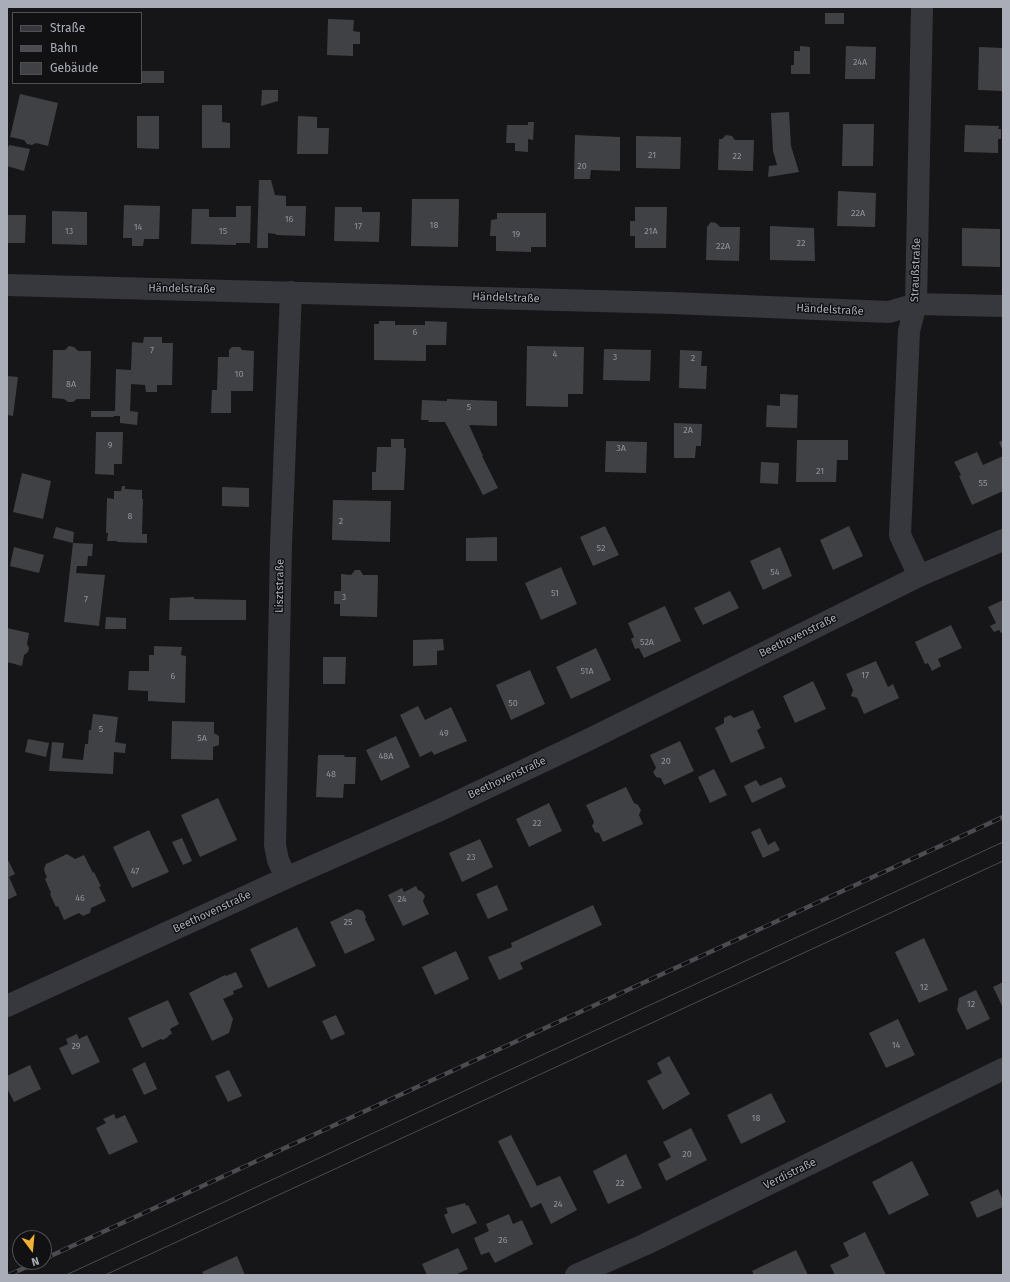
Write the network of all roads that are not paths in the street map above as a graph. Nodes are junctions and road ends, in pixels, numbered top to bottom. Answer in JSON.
{"nodes":[{"id":1,"x":922,"y":7,"type":"edge"},
{"id":2,"x":7,"y":285,"type":"edge"},
{"id":3,"x":291,"y":292,"type":"junction"},
{"id":4,"x":916,"y":304,"type":"junction"},
{"id":5,"x":1003,"y":306,"type":"edge"},
{"id":6,"x":1003,"y":540,"type":"edge"},
{"id":7,"x":919,"y":576,"type":"junction"},
{"id":8,"x":286,"y":878,"type":"junction"},
{"id":9,"x":7,"y":1006,"type":"edge"},
{"id":10,"x":1003,"y":1069,"type":"edge"},
{"id":11,"x":576,"y":1275,"type":"edge"}],
"edges":[{"from":1,"to":4,"type":"street","name":"Straußstraße"},
{"from":2,"to":3,"type":"street","name":"Händelstraße"},
{"from":3,"to":4,"type":"street","name":"Händelstraße"},
{"from":3,"to":8,"type":"street","name":"Lisztstraße"},
{"from":4,"to":5,"type":"street","name":"Händelstraße"},
{"from":4,"to":7,"type":"street","name":"Straußstraße"},
{"from":6,"to":7,"type":"street","name":"Beethovenstraße"},
{"from":7,"to":8,"type":"street","name":"Beethovenstraße"},
{"from":8,"to":9,"type":"street","name":"Beethovenstraße"},
{"from":10,"to":11,"type":"street","name":"Verdistraße"}]}
